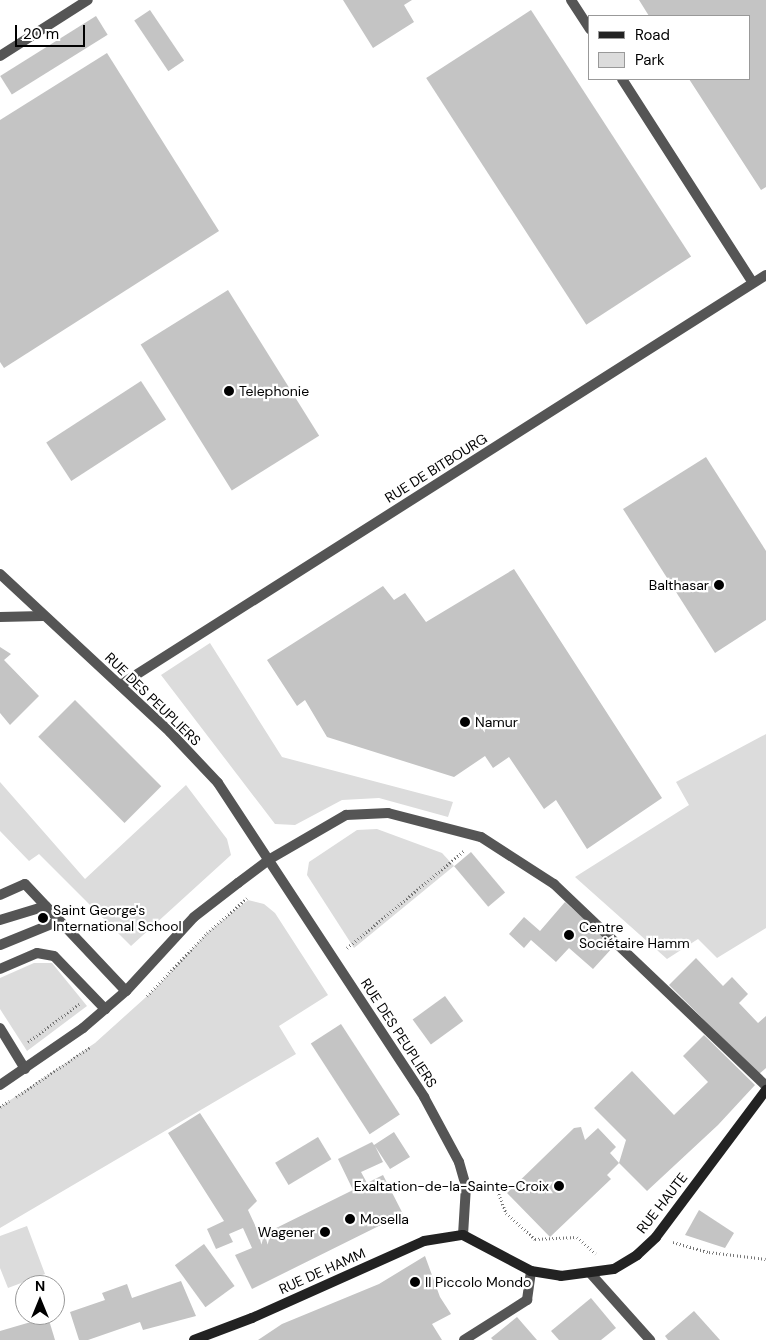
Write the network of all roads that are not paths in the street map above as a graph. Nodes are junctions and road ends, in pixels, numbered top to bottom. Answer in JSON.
{"nodes":[{"id":1,"x":88,"y":0,"type":"edge"},
{"id":2,"x":571,"y":0,"type":"edge"},
{"id":3,"x":588,"y":26,"type":"edge"},
{"id":4,"x":0,"y":56,"type":"edge"},
{"id":5,"x":623,"y":80,"type":"edge"},
{"id":6,"x":766,"y":275,"type":"edge"},
{"id":7,"x":753,"y":283,"type":"junction"},
{"id":8,"x":0,"y":574,"type":"edge"},
{"id":9,"x":43,"y":616,"type":"junction"},
{"id":10,"x":0,"y":617,"type":"edge"},
{"id":11,"x":120,"y":685,"type":"junction"},
{"id":12,"x":270,"y":859,"type":"junction"},
{"id":13,"x":0,"y":895,"type":"edge"},
{"id":14,"x":46,"y":906,"type":"junction"},
{"id":15,"x":0,"y":920,"type":"edge"},
{"id":16,"x":59,"y":921,"type":"junction"},
{"id":17,"x":0,"y":945,"type":"edge"},
{"id":18,"x":0,"y":969,"type":"edge"},
{"id":19,"x":126,"y":991,"type":"junction"},
{"id":20,"x":105,"y":1009,"type":"junction"},
{"id":21,"x":0,"y":1028,"type":"edge"},
{"id":22,"x":25,"y":1069,"type":"junction"},
{"id":23,"x":0,"y":1085,"type":"edge"},
{"id":24,"x":766,"y":1088,"type":"edge"},
{"id":25,"x":463,"y":1235,"type":"junction"},
{"id":26,"x":531,"y":1271,"type":"junction"},
{"id":27,"x":591,"y":1274,"type":"junction"},
{"id":28,"x":194,"y":1340,"type":"edge"},
{"id":29,"x":464,"y":1340,"type":"edge"},
{"id":30,"x":650,"y":1340,"type":"edge"}],
"edges":[{"from":1,"to":4,"type":"street"},
{"from":2,"to":3,"type":"street"},
{"from":5,"to":7,"type":"street"},
{"from":6,"to":7,"type":"street","name":"RUE DE BITBOURG"},
{"from":7,"to":11,"type":"street","name":"RUE DE BITBOURG"},
{"from":8,"to":9,"type":"street","name":"RUE DES PEUPLIERS"},
{"from":9,"to":10,"type":"street"},
{"from":9,"to":11,"type":"street","name":"RUE DES PEUPLIERS"},
{"from":11,"to":12,"type":"street","name":"RUE DES PEUPLIERS"},
{"from":12,"to":19,"type":"street"},
{"from":12,"to":24,"type":"street"},
{"from":12,"to":25,"type":"street","name":"RUE DES PEUPLIERS"},
{"from":13,"to":14,"type":"street"},
{"from":14,"to":15,"type":"street"},
{"from":14,"to":16,"type":"street"},
{"from":16,"to":17,"type":"street"},
{"from":16,"to":19,"type":"street"},
{"from":18,"to":20,"type":"street"},
{"from":19,"to":20,"type":"street"},
{"from":20,"to":22,"type":"street"},
{"from":21,"to":22,"type":"street"},
{"from":22,"to":23,"type":"street"},
{"from":24,"to":27,"type":"main road","name":"RUE HAUTE"},
{"from":25,"to":26,"type":"main road","name":"RUE HAUTE"},
{"from":25,"to":28,"type":"main road","name":"RUE DE HAMM"},
{"from":26,"to":27,"type":"main road","name":"RUE HAUTE"},
{"from":26,"to":29,"type":"street"},
{"from":27,"to":30,"type":"street"}]}
